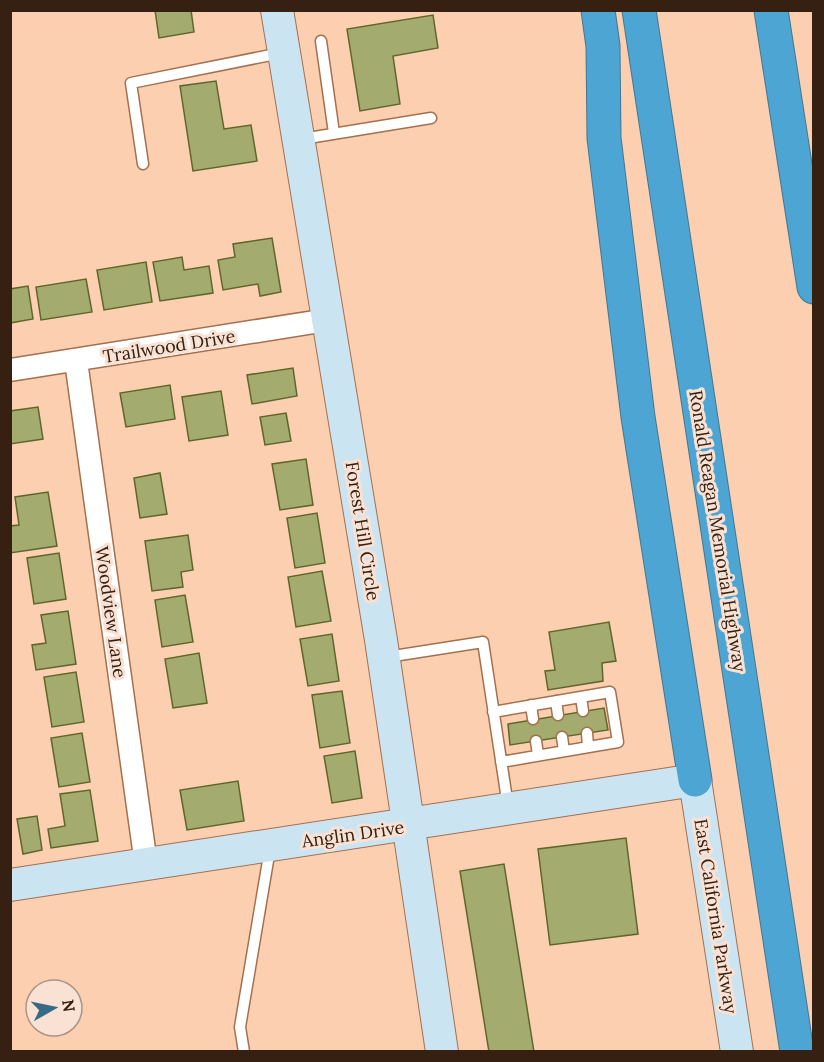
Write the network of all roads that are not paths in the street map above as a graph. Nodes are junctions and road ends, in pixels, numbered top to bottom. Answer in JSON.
{"nodes":[{"id":1,"x":277,"y":10,"type":"edge"},
{"id":2,"x":581,"y":10,"type":"edge"},
{"id":3,"x":598,"y":10,"type":"edge"},
{"id":4,"x":639,"y":10,"type":"edge"},
{"id":5,"x":771,"y":10,"type":"edge"},
{"id":6,"x":321,"y":41,"type":"dead end"},
{"id":7,"x":284,"y":52,"type":"junction"},
{"id":8,"x":431,"y":118,"type":"dead end"},
{"id":9,"x":334,"y":134,"type":"junction"},
{"id":10,"x":604,"y":138,"type":"junction"},
{"id":11,"x":298,"y":139,"type":"junction"},
{"id":12,"x":143,"y":164,"type":"dead end"},
{"id":13,"x":813,"y":287,"type":"edge"},
{"id":14,"x":327,"y":320,"type":"junction"},
{"id":15,"x":76,"y":361,"type":"junction"},
{"id":16,"x":10,"y":369,"type":"edge"},
{"id":17,"x":383,"y":657,"type":"junction"},
{"id":18,"x":581,"y":697,"type":"junction"},
{"id":19,"x":556,"y":701,"type":"junction"},
{"id":20,"x":531,"y":705,"type":"junction"},
{"id":21,"x":583,"y":711,"type":"dead end"},
{"id":22,"x":493,"y":712,"type":"junction"},
{"id":23,"x":558,"y":715,"type":"dead end"},
{"id":24,"x":533,"y":719,"type":"dead end"},
{"id":25,"x":587,"y":733,"type":"dead end"},
{"id":26,"x":562,"y":737,"type":"dead end"},
{"id":27,"x":536,"y":741,"type":"dead end"},
{"id":28,"x":588,"y":746,"type":"junction"},
{"id":29,"x":564,"y":751,"type":"junction"},
{"id":30,"x":538,"y":755,"type":"junction"},
{"id":31,"x":501,"y":762,"type":"junction"},
{"id":32,"x":695,"y":780,"type":"junction"},
{"id":33,"x":508,"y":810,"type":"junction"},
{"id":34,"x":408,"y":826,"type":"junction"},
{"id":35,"x":270,"y":845,"type":"junction"},
{"id":36,"x":146,"y":864,"type":"junction"},
{"id":37,"x":10,"y":885,"type":"edge"},
{"id":38,"x":244,"y":1052,"type":"edge"},
{"id":39,"x":442,"y":1052,"type":"edge"},
{"id":40,"x":737,"y":1052,"type":"edge"},
{"id":41,"x":797,"y":1052,"type":"edge"}],
"edges":[{"from":1,"to":7,"type":"street","name":"Forest Hill Circle"},
{"from":2,"to":10,"type":"highway"},
{"from":3,"to":10,"type":"highway"},
{"from":4,"to":41,"type":"highway","name":"Ronald Reagan Memorial Highway"},
{"from":5,"to":13,"type":"highway"},
{"from":6,"to":9,"type":"lane"},
{"from":7,"to":11,"type":"street","name":"Forest Hill Circle"},
{"from":7,"to":12,"type":"lane"},
{"from":8,"to":9,"type":"lane"},
{"from":9,"to":11,"type":"lane"},
{"from":10,"to":32,"type":"highway"},
{"from":11,"to":14,"type":"street","name":"Forest Hill Circle"},
{"from":14,"to":15,"type":"street","name":"Trailwood Drive"},
{"from":14,"to":17,"type":"street","name":"Forest Hill Circle"},
{"from":15,"to":16,"type":"street","name":"Trailwood Drive"},
{"from":15,"to":36,"type":"street","name":"Woodview Lane"},
{"from":17,"to":22,"type":"lane"},
{"from":17,"to":34,"type":"street","name":"Forest Hill Circle"},
{"from":18,"to":19,"type":"lane"},
{"from":18,"to":21,"type":"lane"},
{"from":18,"to":28,"type":"lane"},
{"from":19,"to":20,"type":"lane"},
{"from":19,"to":23,"type":"lane"},
{"from":20,"to":22,"type":"lane"},
{"from":20,"to":24,"type":"lane"},
{"from":22,"to":31,"type":"lane"},
{"from":25,"to":28,"type":"lane"},
{"from":26,"to":29,"type":"lane"},
{"from":27,"to":30,"type":"lane"},
{"from":28,"to":29,"type":"lane"},
{"from":29,"to":30,"type":"lane"},
{"from":30,"to":31,"type":"lane"},
{"from":31,"to":33,"type":"lane"},
{"from":32,"to":33,"type":"street","name":"Anglin Drive"},
{"from":32,"to":40,"type":"street","name":"East California Parkway"},
{"from":33,"to":34,"type":"street","name":"Anglin Drive"},
{"from":34,"to":35,"type":"street","name":"Anglin Drive"},
{"from":34,"to":39,"type":"street","name":"Forest Hill Circle"},
{"from":35,"to":36,"type":"street","name":"Anglin Drive"},
{"from":35,"to":38,"type":"lane"},
{"from":36,"to":37,"type":"street","name":"Anglin Drive"}]}
